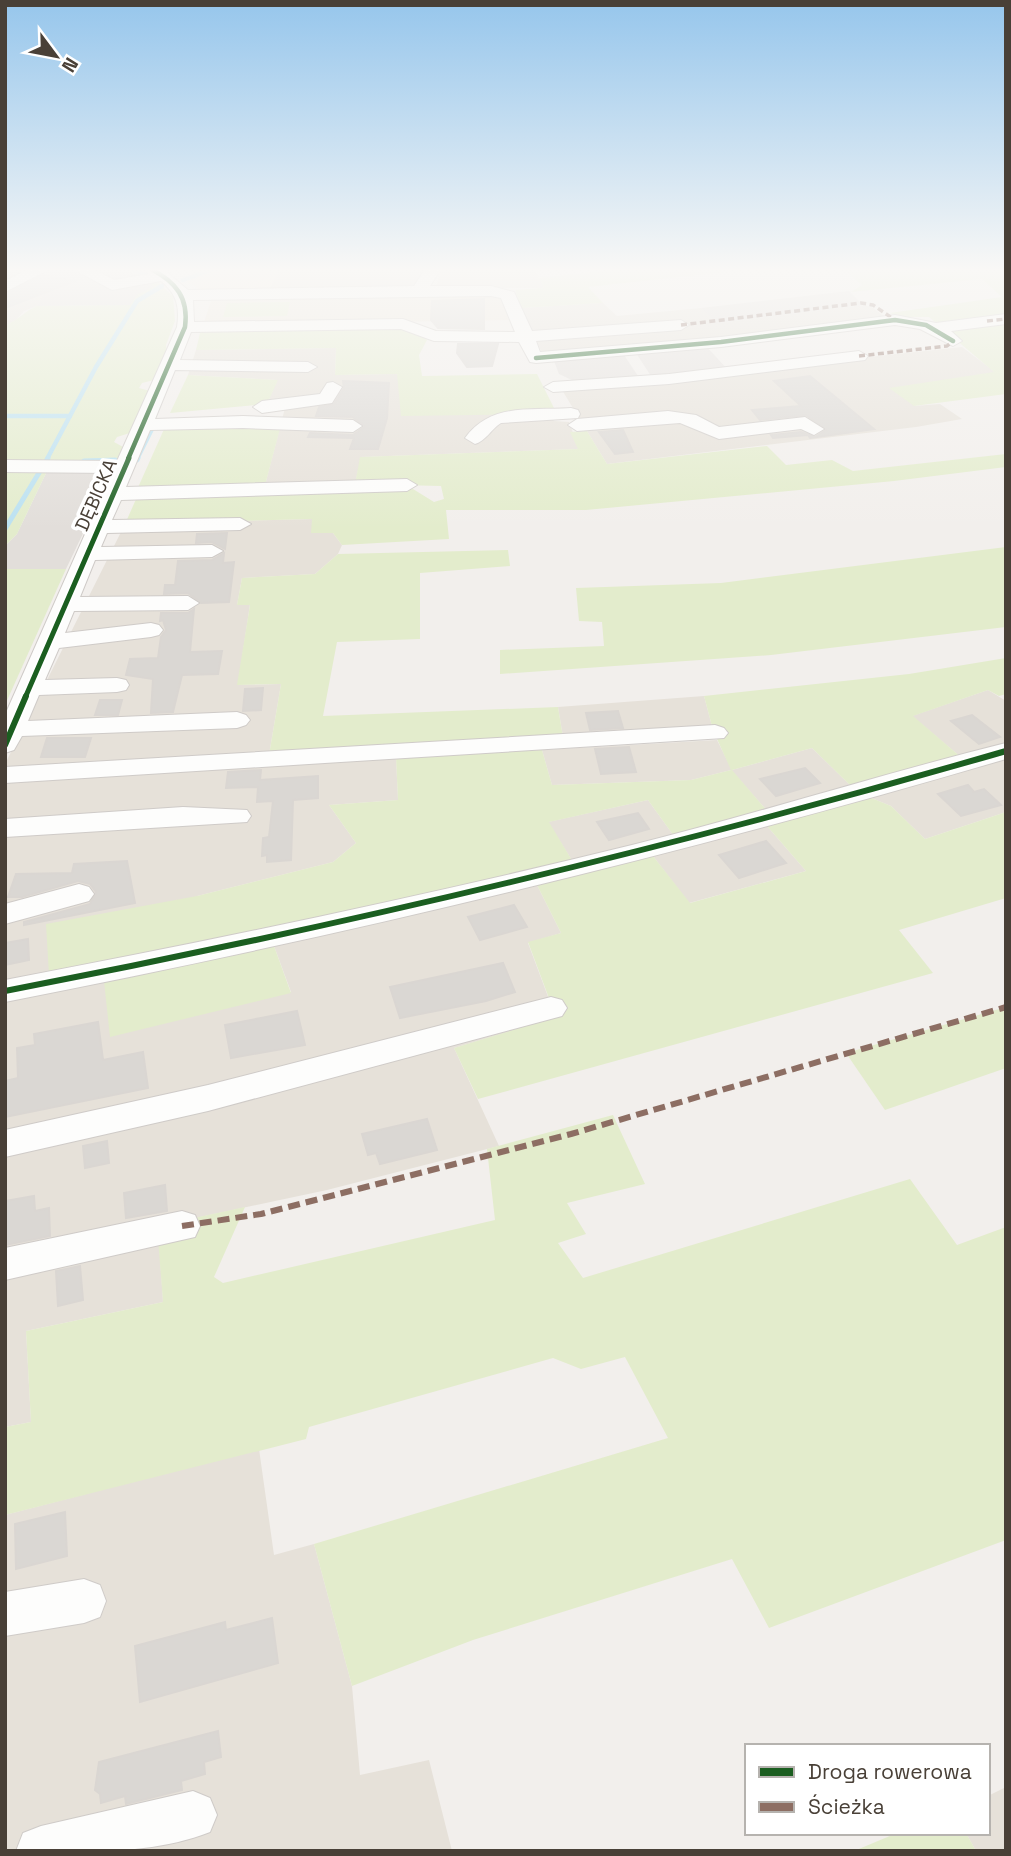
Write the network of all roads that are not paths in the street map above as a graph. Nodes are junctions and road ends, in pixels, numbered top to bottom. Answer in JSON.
{"nodes":[{"id":1,"x":173,"y":356,"type":"edge"},
{"id":2,"x":538,"y":356,"type":"edge"},
{"id":3,"x":625,"y":356,"type":"edge"},
{"id":4,"x":859,"y":356,"type":"dead end"},
{"id":5,"x":169,"y":365,"type":"junction"},
{"id":6,"x":544,"y":365,"type":"junction"},
{"id":7,"x":308,"y":367,"type":"dead end"},
{"id":8,"x":333,"y":387,"type":"dead end"},
{"id":9,"x":553,"y":387,"type":"junction"},
{"id":10,"x":791,"y":407,"type":"dead end"},
{"id":11,"x":145,"y":421,"type":"junction"},
{"id":12,"x":575,"y":422,"type":"junction"},
{"id":13,"x":353,"y":426,"type":"dead end"},
{"id":14,"x":702,"y":428,"type":"junction"},
{"id":15,"x":814,"y":429,"type":"dead end"},
{"id":16,"x":475,"y":438,"type":"dead end"},
{"id":17,"x":5,"y":466,"type":"edge"},
{"id":18,"x":125,"y":467,"type":"junction"},
{"id":19,"x":407,"y":485,"type":"dead end"},
{"id":20,"x":113,"y":494,"type":"junction"},
{"id":21,"x":240,"y":524,"type":"dead end"},
{"id":22,"x":99,"y":527,"type":"junction"},
{"id":23,"x":212,"y":551,"type":"dead end"},
{"id":24,"x":87,"y":554,"type":"junction"},
{"id":25,"x":188,"y":603,"type":"dead end"},
{"id":26,"x":65,"y":604,"type":"junction"},
{"id":27,"x":151,"y":630,"type":"dead end"},
{"id":28,"x":50,"y":641,"type":"junction"},
{"id":29,"x":117,"y":685,"type":"dead end"},
{"id":30,"x":31,"y":688,"type":"junction"},
{"id":31,"x":237,"y":720,"type":"dead end"},
{"id":32,"x":715,"y":733,"type":"dead end"},
{"id":33,"x":8,"y":737,"type":"edge"},
{"id":34,"x":1006,"y":751,"type":"edge"},
{"id":35,"x":5,"y":775,"type":"edge"},
{"id":36,"x":237,"y":816,"type":"dead end"},
{"id":37,"x":5,"y":828,"type":"edge"},
{"id":38,"x":79,"y":894,"type":"dead end"},
{"id":39,"x":5,"y":914,"type":"edge"},
{"id":40,"x":5,"y":991,"type":"edge"},
{"id":41,"x":551,"y":1008,"type":"dead end"},
{"id":42,"x":5,"y":1144,"type":"edge"},
{"id":43,"x":182,"y":1226,"type":"dead end"},
{"id":44,"x":5,"y":1264,"type":"edge"},
{"id":45,"x":84,"y":1601,"type":"dead end"},
{"id":46,"x":5,"y":1614,"type":"edge"},
{"id":47,"x":193,"y":1815,"type":"dead end"},
{"id":48,"x":41,"y":1851,"type":"edge"}],
"edges":[{"from":1,"to":5,"type":"street","name":"DĘBICKA"},
{"from":2,"to":6,"type":"street"},
{"from":3,"to":6,"type":"street"},
{"from":4,"to":9,"type":"street"},
{"from":5,"to":7,"type":"street"},
{"from":5,"to":11,"type":"street","name":"DĘBICKA"},
{"from":6,"to":9,"type":"street"},
{"from":8,"to":11,"type":"street"},
{"from":9,"to":12,"type":"street"},
{"from":10,"to":14,"type":"street"},
{"from":11,"to":13,"type":"street"},
{"from":11,"to":18,"type":"street","name":"DĘBICKA"},
{"from":12,"to":14,"type":"street"},
{"from":12,"to":16,"type":"street"},
{"from":14,"to":15,"type":"street"},
{"from":17,"to":18,"type":"street"},
{"from":18,"to":20,"type":"street","name":"DĘBICKA"},
{"from":19,"to":20,"type":"street"},
{"from":20,"to":22,"type":"street","name":"DĘBICKA"},
{"from":21,"to":22,"type":"street"},
{"from":22,"to":24,"type":"street","name":"DĘBICKA"},
{"from":23,"to":24,"type":"street"},
{"from":24,"to":26,"type":"street","name":"DĘBICKA"},
{"from":25,"to":26,"type":"street"},
{"from":26,"to":28,"type":"street","name":"DĘBICKA"},
{"from":27,"to":28,"type":"street"},
{"from":28,"to":30,"type":"street","name":"DĘBICKA"},
{"from":29,"to":30,"type":"street"},
{"from":30,"to":33,"type":"street","name":"DĘBICKA"},
{"from":31,"to":33,"type":"street"},
{"from":32,"to":35,"type":"street"},
{"from":34,"to":40,"type":"street"},
{"from":36,"to":37,"type":"street"},
{"from":38,"to":39,"type":"street"},
{"from":41,"to":42,"type":"street"},
{"from":43,"to":44,"type":"street"},
{"from":45,"to":46,"type":"street"},
{"from":47,"to":48,"type":"street"}]}
